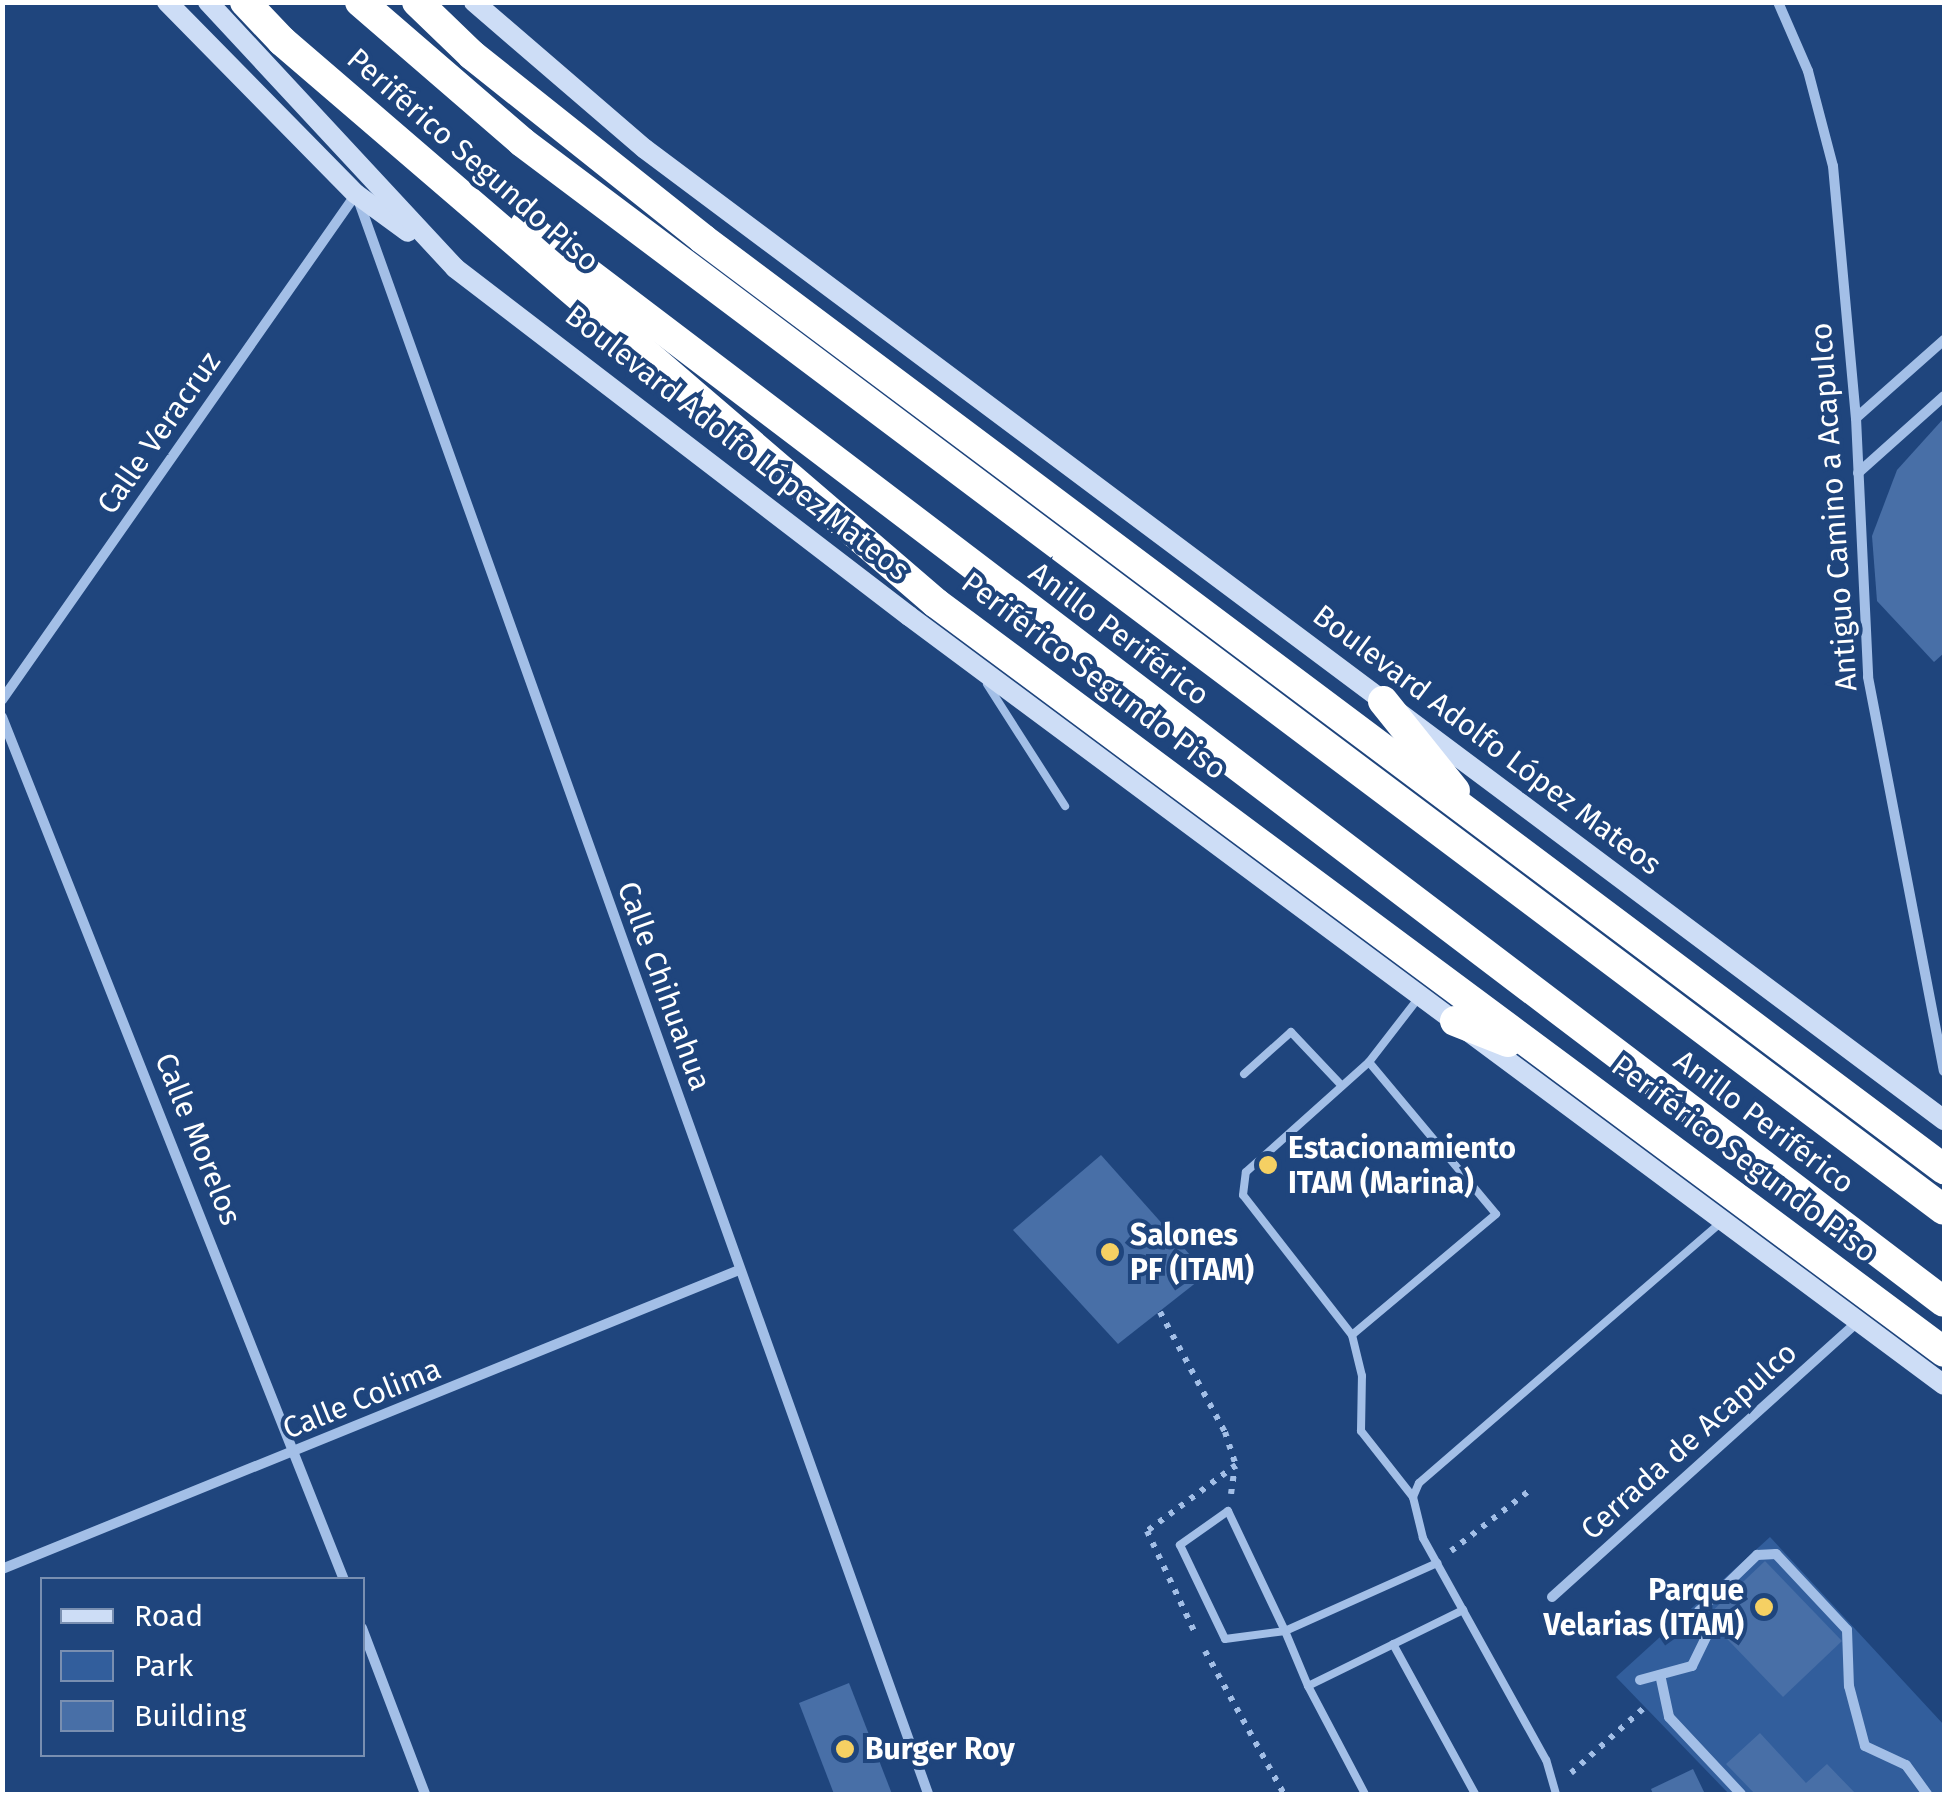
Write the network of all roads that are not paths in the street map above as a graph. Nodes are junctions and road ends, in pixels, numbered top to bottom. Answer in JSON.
{"nodes":[{"id":1,"x":167,"y":2,"type":"edge"},
{"id":2,"x":208,"y":2,"type":"edge"},
{"id":3,"x":245,"y":2,"type":"edge"},
{"id":4,"x":266,"y":2,"type":"edge"},
{"id":5,"x":360,"y":2,"type":"edge"},
{"id":6,"x":417,"y":2,"type":"edge"},
{"id":7,"x":1778,"y":2,"type":"edge"},
{"id":8,"x":481,"y":5,"type":"edge"},
{"id":9,"x":356,"y":194,"type":"junction"},
{"id":10,"x":456,"y":268,"type":"junction"},
{"id":11,"x":1944,"y":340,"type":"edge"},
{"id":12,"x":1944,"y":396,"type":"edge"},
{"id":13,"x":1856,"y":418,"type":"junction"},
{"id":14,"x":1858,"y":472,"type":"junction"},
{"id":15,"x":974,"y":663,"type":"junction"},
{"id":16,"x":2,"y":700,"type":"edge"},
{"id":17,"x":1383,"y":700,"type":"junction"},
{"id":18,"x":2,"y":717,"type":"edge"},
{"id":19,"x":1065,"y":806,"type":"dead end"},
{"id":20,"x":1550,"y":912,"type":"junction"},
{"id":21,"x":1420,"y":995,"type":"junction"},
{"id":22,"x":1455,"y":1021,"type":"junction"},
{"id":23,"x":1370,"y":1062,"type":"junction"},
{"id":24,"x":1944,"y":1071,"type":"edge"},
{"id":25,"x":1244,"y":1074,"type":"dead end"},
{"id":26,"x":1342,"y":1086,"type":"junction"},
{"id":27,"x":1700,"y":1118,"type":"junction"},
{"id":28,"x":1944,"y":1120,"type":"edge"},
{"id":29,"x":1944,"y":1170,"type":"edge"},
{"id":30,"x":1944,"y":1210,"type":"edge"},
{"id":31,"x":1723,"y":1220,"type":"junction"},
{"id":32,"x":738,"y":1270,"type":"junction"},
{"id":33,"x":1944,"y":1302,"type":"edge"},
{"id":34,"x":1859,"y":1321,"type":"junction"},
{"id":35,"x":1352,"y":1335,"type":"junction"},
{"id":36,"x":1944,"y":1352,"type":"edge"},
{"id":37,"x":1944,"y":1385,"type":"edge"},
{"id":38,"x":297,"y":1454,"type":"junction"},
{"id":39,"x":1414,"y":1497,"type":"junction"},
{"id":40,"x":1436,"y":1562,"type":"junction"},
{"id":41,"x":2,"y":1569,"type":"edge"},
{"id":42,"x":343,"y":1577,"type":"edge"},
{"id":43,"x":1552,"y":1597,"type":"dead end"},
{"id":44,"x":1463,"y":1610,"type":"junction"},
{"id":45,"x":1285,"y":1631,"type":"junction"},
{"id":46,"x":365,"y":1636,"type":"edge"},
{"id":47,"x":1393,"y":1644,"type":"junction"},
{"id":48,"x":1661,"y":1679,"type":"junction"},
{"id":49,"x":1640,"y":1680,"type":"dead end"},
{"id":50,"x":1308,"y":1686,"type":"junction"},
{"id":51,"x":1556,"y":1791,"type":"edge"},
{"id":52,"x":425,"y":1794,"type":"edge"},
{"id":53,"x":928,"y":1794,"type":"edge"},
{"id":54,"x":1365,"y":1794,"type":"edge"},
{"id":55,"x":1475,"y":1794,"type":"edge"},
{"id":56,"x":1741,"y":1794,"type":"edge"},
{"id":57,"x":1928,"y":1794,"type":"edge"}],
"edges":[{"from":1,"to":9,"type":"main road"},
{"from":2,"to":10,"type":"main road","name":"Boulevard Adolfo López Mateos"},
{"from":3,"to":36,"type":"highway","name":"Periférico Segundo Piso"},
{"from":4,"to":27,"type":"highway","name":"Anillo Periférico"},
{"from":5,"to":20,"type":"highway","name":"Anillo Periférico"},
{"from":6,"to":29,"type":"highway"},
{"from":7,"to":13,"type":"street","name":"Antiguo Camino a Acapulco"},
{"from":8,"to":17,"type":"main road","name":"Boulevard Adolfo López Mateos"},
{"from":9,"to":10,"type":"main road"},
{"from":9,"to":16,"type":"street","name":"Calle Veracruz"},
{"from":9,"to":32,"type":"street","name":"Calle Chihuahua"},
{"from":10,"to":15,"type":"main road","name":"Boulevard Adolfo López Mateos"},
{"from":11,"to":13,"type":"street"},
{"from":12,"to":14,"type":"street"},
{"from":13,"to":14,"type":"street","name":"Antiguo Camino a Acapulco"},
{"from":14,"to":24,"type":"street","name":"Antiguo Camino a Acapulco"},
{"from":15,"to":19,"type":"lane"},
{"from":15,"to":21,"type":"main road","name":"Boulevard Adolfo López Mateos"},
{"from":17,"to":20,"type":"highway"},
{"from":17,"to":28,"type":"main road","name":"Boulevard Adolfo López Mateos"},
{"from":18,"to":38,"type":"street","name":"Calle Morelos"},
{"from":20,"to":30,"type":"highway","name":"Anillo Periférico"},
{"from":21,"to":22,"type":"main road","name":"Boulevard Adolfo López Mateos"},
{"from":21,"to":23,"type":"lane"},
{"from":22,"to":27,"type":"highway"},
{"from":22,"to":31,"type":"main road","name":"Boulevard Adolfo López Mateos"},
{"from":23,"to":26,"type":"lane"},
{"from":23,"to":35,"type":"lane"},
{"from":25,"to":26,"type":"lane"},
{"from":26,"to":35,"type":"lane"},
{"from":27,"to":33,"type":"highway","name":"Anillo Periférico"},
{"from":31,"to":34,"type":"main road","name":"Boulevard Adolfo López Mateos"},
{"from":31,"to":39,"type":"lane"},
{"from":32,"to":38,"type":"street","name":"Calle Colima"},
{"from":32,"to":53,"type":"street","name":"Calle Chihuahua"},
{"from":34,"to":37,"type":"main road","name":"Boulevard Adolfo López Mateos"},
{"from":34,"to":43,"type":"street","name":"Cerrada de Acapulco"},
{"from":35,"to":39,"type":"lane"},
{"from":38,"to":41,"type":"street","name":"Calle Colima"},
{"from":38,"to":42,"type":"street","name":"Calle Morelos"},
{"from":39,"to":40,"type":"lane"},
{"from":40,"to":44,"type":"lane"},
{"from":40,"to":45,"type":"lane"},
{"from":44,"to":47,"type":"lane"},
{"from":44,"to":51,"type":"lane"},
{"from":45,"to":45,"type":"lane"},
{"from":45,"to":50,"type":"lane"},
{"from":46,"to":52,"type":"street"},
{"from":47,"to":50,"type":"lane"},
{"from":47,"to":55,"type":"lane"},
{"from":48,"to":49,"type":"street"},
{"from":48,"to":56,"type":"street"},
{"from":48,"to":57,"type":"street"},
{"from":50,"to":54,"type":"lane"}]}
